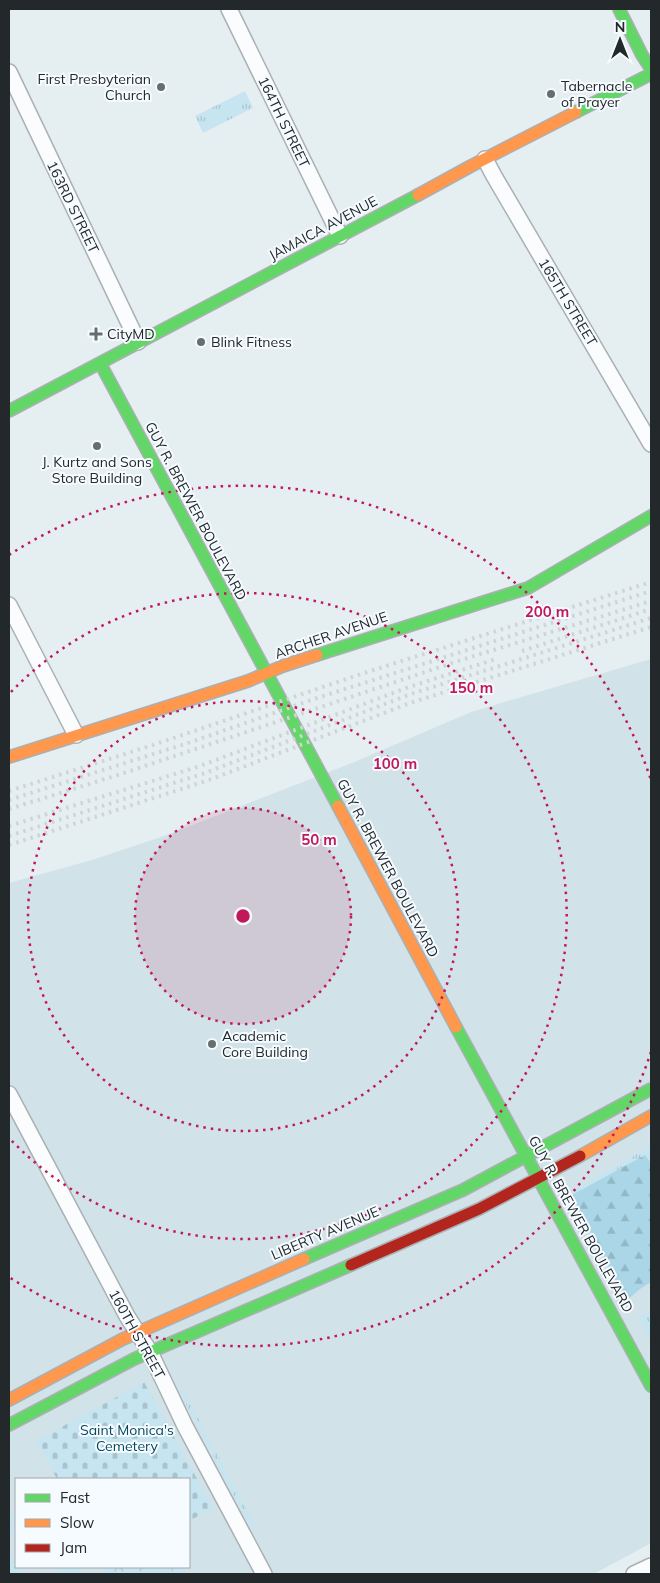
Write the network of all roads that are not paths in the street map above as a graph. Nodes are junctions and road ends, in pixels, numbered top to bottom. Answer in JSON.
{"nodes":[{"id":1,"x":229,"y":9,"type":"edge"},
{"id":2,"x":619,"y":9,"type":"edge"},
{"id":3,"x":651,"y":69,"type":"edge"},
{"id":4,"x":9,"y":72,"type":"edge"},
{"id":5,"x":651,"y":74,"type":"edge"},
{"id":6,"x":485,"y":159,"type":"junction"},
{"id":7,"x":340,"y":236,"type":"junction"},
{"id":8,"x":138,"y":342,"type":"junction"},
{"id":9,"x":100,"y":363,"type":"junction"},
{"id":10,"x":9,"y":411,"type":"edge"},
{"id":11,"x":651,"y":444,"type":"edge"},
{"id":12,"x":651,"y":516,"type":"edge"},
{"id":13,"x":9,"y":605,"type":"edge"},
{"id":14,"x":267,"y":673,"type":"junction"},
{"id":15,"x":76,"y":735,"type":"junction"},
{"id":16,"x":9,"y":757,"type":"edge"},
{"id":17,"x":651,"y":1089,"type":"edge"},
{"id":18,"x":9,"y":1094,"type":"edge"},
{"id":19,"x":651,"y":1116,"type":"edge"},
{"id":20,"x":527,"y":1157,"type":"junction"},
{"id":21,"x":539,"y":1178,"type":"junction"},
{"id":22,"x":137,"y":1332,"type":"junction"},
{"id":23,"x":150,"y":1352,"type":"junction"},
{"id":24,"x":651,"y":1386,"type":"edge"},
{"id":25,"x":9,"y":1400,"type":"edge"},
{"id":26,"x":9,"y":1425,"type":"edge"},
{"id":27,"x":651,"y":1566,"type":"edge"},
{"id":28,"x":264,"y":1574,"type":"edge"},
{"id":29,"x":634,"y":1574,"type":"edge"}],
"edges":[{"from":1,"to":7,"type":"street","name":"164TH STREET"},
{"from":2,"to":3,"type":"main road"},
{"from":4,"to":8,"type":"street","name":"163RD STREET"},
{"from":5,"to":6,"type":"main road","name":"JAMAICA AVENUE"},
{"from":6,"to":7,"type":"main road","name":"JAMAICA AVENUE"},
{"from":6,"to":11,"type":"street","name":"165TH STREET"},
{"from":7,"to":8,"type":"main road","name":"JAMAICA AVENUE"},
{"from":8,"to":9,"type":"main road","name":"JAMAICA AVENUE"},
{"from":9,"to":10,"type":"main road","name":"JAMAICA AVENUE"},
{"from":9,"to":14,"type":"main road","name":"GUY R. BREWER BOULEVARD"},
{"from":12,"to":14,"type":"main road","name":"ARCHER AVENUE"},
{"from":13,"to":15,"type":"street"},
{"from":14,"to":15,"type":"main road","name":"ARCHER AVENUE"},
{"from":14,"to":20,"type":"main road","name":"GUY R. BREWER BOULEVARD"},
{"from":15,"to":16,"type":"main road","name":"ARCHER AVENUE"},
{"from":17,"to":20,"type":"main road","name":"LIBERTY AVENUE"},
{"from":18,"to":22,"type":"street","name":"160TH STREET"},
{"from":19,"to":21,"type":"main road"},
{"from":20,"to":21,"type":"main road","name":"GUY R. BREWER BOULEVARD"},
{"from":20,"to":22,"type":"main road","name":"LIBERTY AVENUE"},
{"from":21,"to":23,"type":"main road"},
{"from":21,"to":24,"type":"main road","name":"GUY R. BREWER BOULEVARD"},
{"from":22,"to":23,"type":"street","name":"160TH STREET"},
{"from":22,"to":25,"type":"main road","name":"LIBERTY AVENUE"},
{"from":23,"to":26,"type":"main road"},
{"from":23,"to":28,"type":"street","name":"160TH STREET"},
{"from":27,"to":29,"type":"street"}]}
